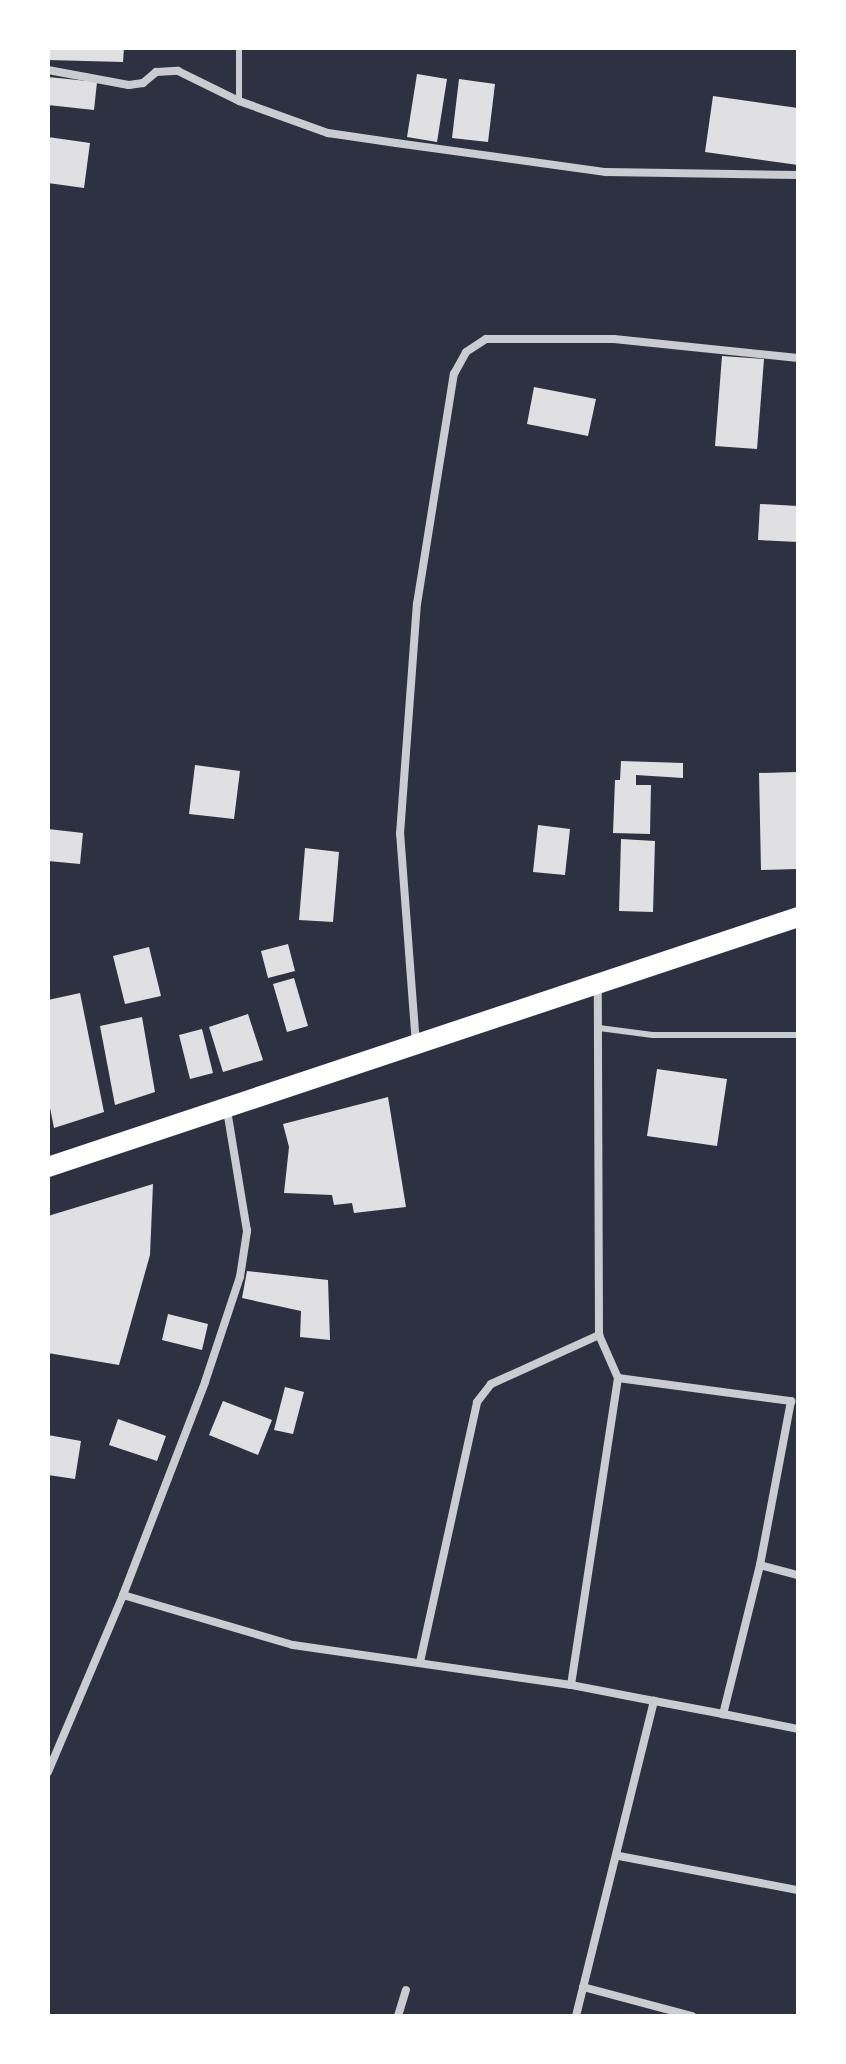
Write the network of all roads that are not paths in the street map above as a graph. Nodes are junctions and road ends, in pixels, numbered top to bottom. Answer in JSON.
{"nodes":[{"id":1,"x":239,"y":48,"type":"edge"},
{"id":2,"x":48,"y":70,"type":"edge"},
{"id":3,"x":239,"y":101,"type":"junction"},
{"id":4,"x":798,"y":175,"type":"edge"},
{"id":5,"x":798,"y":358,"type":"edge"},
{"id":6,"x":798,"y":917,"type":"edge"},
{"id":7,"x":598,"y":988,"type":"junction"},
{"id":8,"x":599,"y":1028,"type":"junction"},
{"id":9,"x":798,"y":1035,"type":"edge"},
{"id":10,"x":416,"y":1046,"type":"junction"},
{"id":11,"x":227,"y":1109,"type":"junction"},
{"id":12,"x":48,"y":1167,"type":"edge"},
{"id":13,"x":599,"y":1335,"type":"junction"},
{"id":14,"x":618,"y":1378,"type":"junction"},
{"id":15,"x":794,"y":1402,"type":"edge"},
{"id":16,"x":760,"y":1565,"type":"junction"},
{"id":17,"x":798,"y":1575,"type":"edge"},
{"id":18,"x":123,"y":1595,"type":"junction"},
{"id":19,"x":420,"y":1662,"type":"junction"},
{"id":20,"x":571,"y":1685,"type":"junction"},
{"id":21,"x":654,"y":1701,"type":"junction"},
{"id":22,"x":723,"y":1714,"type":"junction"},
{"id":23,"x":798,"y":1729,"type":"edge"},
{"id":24,"x":48,"y":1772,"type":"edge"},
{"id":25,"x":619,"y":1856,"type":"junction"},
{"id":26,"x":798,"y":1890,"type":"edge"},
{"id":27,"x":583,"y":1987,"type":"junction"},
{"id":28,"x":406,"y":1990,"type":"dead end"},
{"id":29,"x":398,"y":2016,"type":"edge"},
{"id":30,"x":576,"y":2016,"type":"edge"},
{"id":31,"x":692,"y":2016,"type":"edge"}],
"edges":[{"from":1,"to":3,"type":"lane"},
{"from":2,"to":3,"type":"street"},
{"from":3,"to":4,"type":"street"},
{"from":5,"to":10,"type":"street"},
{"from":6,"to":7,"type":"main road"},
{"from":7,"to":8,"type":"street"},
{"from":7,"to":10,"type":"main road"},
{"from":8,"to":9,"type":"lane"},
{"from":8,"to":13,"type":"street"},
{"from":10,"to":11,"type":"main road"},
{"from":11,"to":12,"type":"main road"},
{"from":11,"to":18,"type":"street"},
{"from":13,"to":14,"type":"street"},
{"from":13,"to":19,"type":"street"},
{"from":14,"to":15,"type":"street"},
{"from":14,"to":20,"type":"street"},
{"from":15,"to":16,"type":"street"},
{"from":16,"to":17,"type":"street"},
{"from":16,"to":22,"type":"street"},
{"from":18,"to":19,"type":"street"},
{"from":18,"to":24,"type":"street"},
{"from":19,"to":20,"type":"street"},
{"from":20,"to":21,"type":"street"},
{"from":21,"to":22,"type":"street"},
{"from":21,"to":25,"type":"street"},
{"from":22,"to":23,"type":"street"},
{"from":25,"to":26,"type":"street"},
{"from":25,"to":27,"type":"street"},
{"from":27,"to":30,"type":"street"},
{"from":27,"to":31,"type":"street"},
{"from":28,"to":29,"type":"street"}]}
